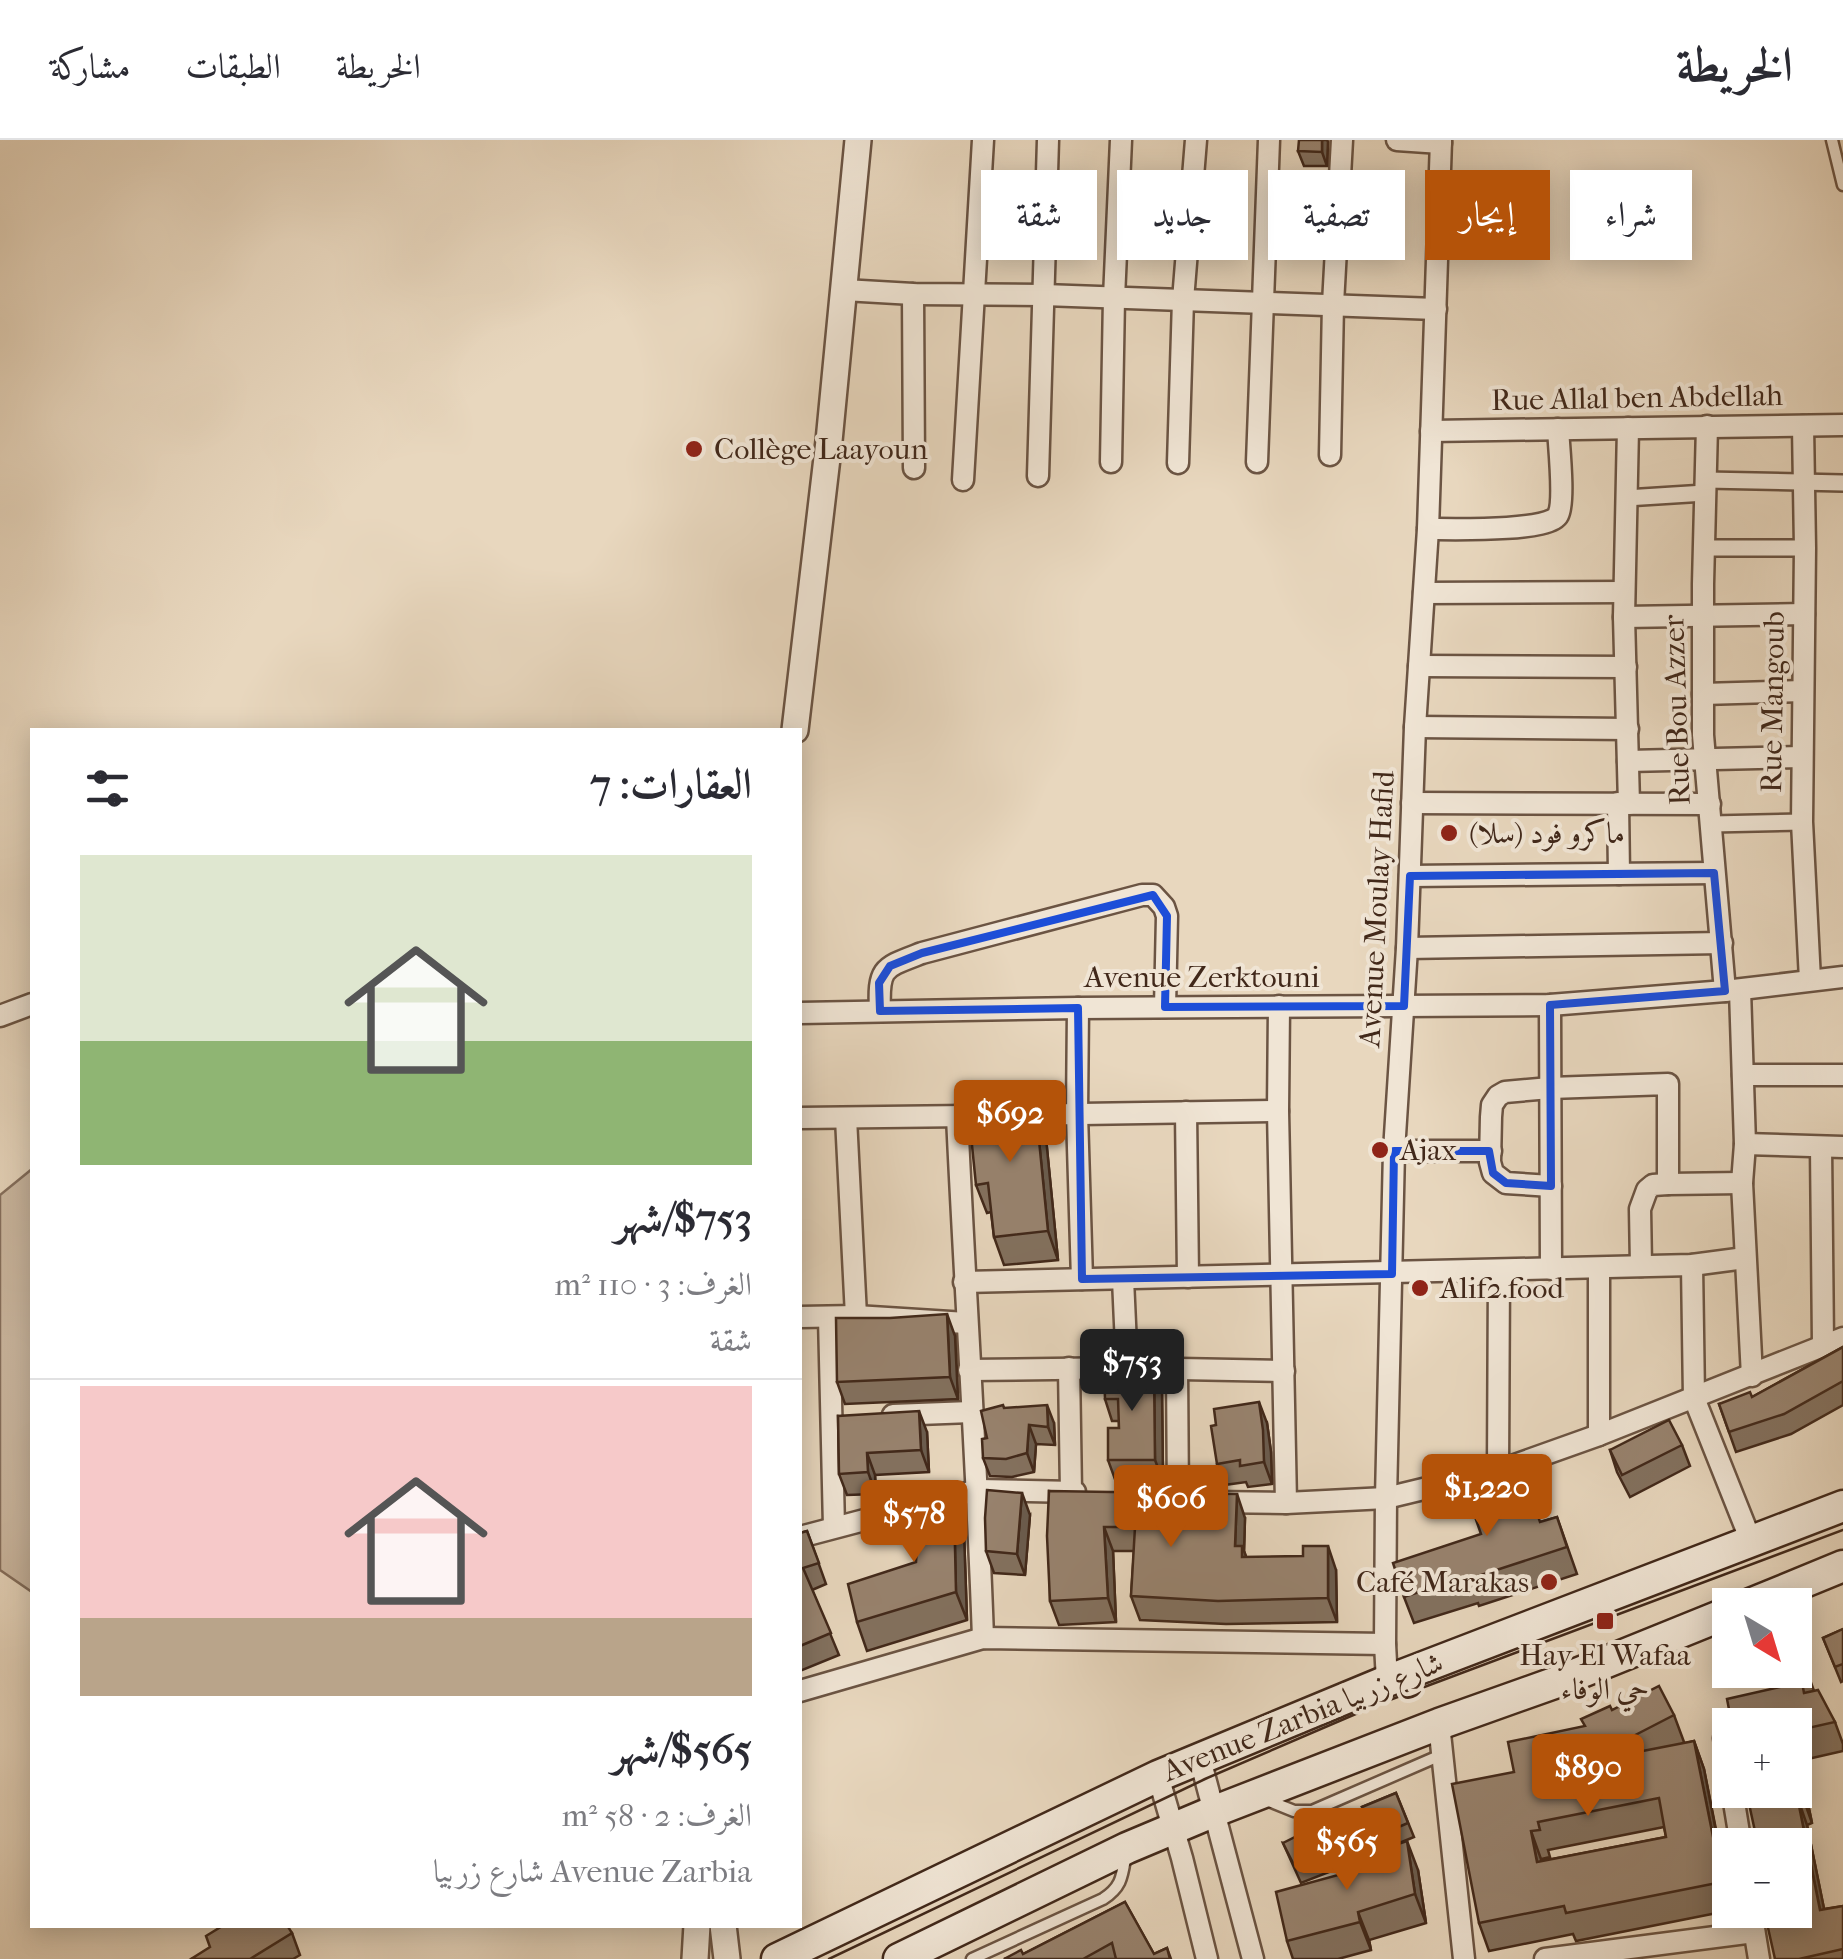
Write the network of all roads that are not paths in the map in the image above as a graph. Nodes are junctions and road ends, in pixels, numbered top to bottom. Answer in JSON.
{"nodes":[{"id":1,"x":858,"y":140,"type":"edge"},
{"id":2,"x":983,"y":140,"type":"edge"},
{"id":3,"x":1048,"y":140,"type":"edge"},
{"id":4,"x":1121,"y":140,"type":"edge"},
{"id":5,"x":1196,"y":140,"type":"edge"},
{"id":6,"x":1270,"y":140,"type":"edge"},
{"id":7,"x":1342,"y":140,"type":"edge"},
{"id":8,"x":1397,"y":140,"type":"edge"},
{"id":9,"x":1832,"y":140,"type":"edge"},
{"id":10,"x":1441,"y":141,"type":"edge"},
{"id":11,"x":1843,"y":184,"type":"edge"},
{"id":12,"x":844,"y":290,"type":"junction"},
{"id":13,"x":912,"y":294,"type":"junction"},
{"id":14,"x":974,"y":294,"type":"junction"},
{"id":15,"x":1044,"y":296,"type":"junction"},
{"id":16,"x":1114,"y":298,"type":"junction"},
{"id":17,"x":1183,"y":300,"type":"junction"},
{"id":18,"x":1263,"y":302,"type":"junction"},
{"id":19,"x":1333,"y":304,"type":"junction"},
{"id":20,"x":1436,"y":308,"type":"junction"},
{"id":21,"x":1843,"y":425,"type":"edge"},
{"id":22,"x":1707,"y":426,"type":"junction"},
{"id":23,"x":1803,"y":426,"type":"junction"},
{"id":24,"x":1628,"y":428,"type":"junction"},
{"id":25,"x":1558,"y":429,"type":"junction"},
{"id":26,"x":1431,"y":432,"type":"junction"},
{"id":27,"x":1330,"y":456,"type":"dead end"},
{"id":28,"x":1111,"y":462,"type":"dead end"},
{"id":29,"x":1258,"y":462,"type":"dead end"},
{"id":30,"x":1178,"y":463,"type":"dead end"},
{"id":31,"x":914,"y":468,"type":"dead end"},
{"id":32,"x":1038,"y":476,"type":"dead end"},
{"id":33,"x":963,"y":480,"type":"dead end"},
{"id":34,"x":1802,"y":482,"type":"junction"},
{"id":35,"x":1843,"y":483,"type":"edge"},
{"id":36,"x":1706,"y":486,"type":"junction"},
{"id":37,"x":1626,"y":498,"type":"junction"},
{"id":38,"x":1428,"y":529,"type":"junction"},
{"id":39,"x":1704,"y":548,"type":"junction"},
{"id":40,"x":1805,"y":548,"type":"junction"},
{"id":41,"x":1624,"y":592,"type":"junction"},
{"id":42,"x":1424,"y":593,"type":"junction"},
{"id":43,"x":1804,"y":614,"type":"junction"},
{"id":44,"x":1703,"y":616,"type":"junction"},
{"id":45,"x":1624,"y":618,"type":"junction"},
{"id":46,"x":1419,"y":666,"type":"junction"},
{"id":47,"x":1626,"y":668,"type":"junction"},
{"id":48,"x":1802,"y":691,"type":"junction"},
{"id":49,"x":1703,"y":694,"type":"junction"},
{"id":50,"x":1415,"y":727,"type":"junction"},
{"id":51,"x":794,"y":728,"type":"edge"},
{"id":52,"x":1628,"y":729,"type":"junction"},
{"id":53,"x":1802,"y":757,"type":"junction"},
{"id":54,"x":1704,"y":759,"type":"junction"},
{"id":55,"x":1628,"y":761,"type":"junction"},
{"id":56,"x":1412,"y":803,"type":"junction"},
{"id":57,"x":1624,"y":804,"type":"junction"},
{"id":58,"x":1711,"y":814,"type":"junction"},
{"id":59,"x":1802,"y":822,"type":"junction"},
{"id":60,"x":1619,"y":874,"type":"junction"},
{"id":61,"x":1714,"y":874,"type":"junction"},
{"id":62,"x":1410,"y":876,"type":"junction"},
{"id":63,"x":1722,"y":943,"type":"junction"},
{"id":64,"x":1407,"y":948,"type":"junction"},
{"id":65,"x":1843,"y":977,"type":"edge"},
{"id":66,"x":1810,"y":980,"type":"junction"},
{"id":67,"x":1732,"y":990,"type":"junction"},
{"id":68,"x":30,"y":1005,"type":"edge"},
{"id":69,"x":1550,"y":1005,"type":"junction"},
{"id":70,"x":1280,"y":1006,"type":"junction"},
{"id":71,"x":1404,"y":1006,"type":"junction"},
{"id":72,"x":1165,"y":1007,"type":"junction"},
{"id":73,"x":1078,"y":1008,"type":"junction"},
{"id":74,"x":880,"y":1011,"type":"junction"},
{"id":75,"x":802,"y":1014,"type":"edge"},
{"id":76,"x":0,"y":1016,"type":"edge"},
{"id":77,"x":1843,"y":1075,"type":"edge"},
{"id":78,"x":1743,"y":1076,"type":"junction"},
{"id":79,"x":1550,"y":1088,"type":"junction"},
{"id":80,"x":1278,"y":1110,"type":"junction"},
{"id":81,"x":1186,"y":1112,"type":"junction"},
{"id":82,"x":1077,"y":1114,"type":"junction"},
{"id":83,"x":957,"y":1116,"type":"junction"},
{"id":84,"x":802,"y":1118,"type":"edge"},
{"id":85,"x":846,"y":1118,"type":"junction"},
{"id":86,"x":1745,"y":1144,"type":"junction"},
{"id":87,"x":1821,"y":1147,"type":"junction"},
{"id":88,"x":1843,"y":1147,"type":"edge"},
{"id":89,"x":1394,"y":1151,"type":"junction"},
{"id":90,"x":1491,"y":1152,"type":"junction"},
{"id":91,"x":1742,"y":1183,"type":"junction"},
{"id":92,"x":1668,"y":1184,"type":"junction"},
{"id":93,"x":1551,"y":1186,"type":"junction"},
{"id":94,"x":1746,"y":1258,"type":"junction"},
{"id":95,"x":1692,"y":1265,"type":"junction"},
{"id":96,"x":1640,"y":1266,"type":"junction"},
{"id":97,"x":1600,"y":1268,"type":"junction"},
{"id":98,"x":1551,"y":1269,"type":"junction"},
{"id":99,"x":1498,"y":1270,"type":"junction"},
{"id":100,"x":1392,"y":1274,"type":"junction"},
{"id":101,"x":1282,"y":1276,"type":"junction"},
{"id":102,"x":1188,"y":1278,"type":"junction"},
{"id":103,"x":1123,"y":1279,"type":"junction"},
{"id":104,"x":1082,"y":1280,"type":"junction"},
{"id":105,"x":964,"y":1282,"type":"junction"},
{"id":106,"x":856,"y":1316,"type":"junction"},
{"id":107,"x":802,"y":1317,"type":"edge"},
{"id":108,"x":830,"y":1317,"type":"junction"},
{"id":109,"x":966,"y":1323,"type":"junction"},
{"id":110,"x":1833,"y":1341,"type":"edge"},
{"id":111,"x":1069,"y":1368,"type":"junction"},
{"id":112,"x":1127,"y":1368,"type":"junction"},
{"id":113,"x":1176,"y":1368,"type":"junction"},
{"id":114,"x":969,"y":1370,"type":"junction"},
{"id":115,"x":1284,"y":1371,"type":"junction"},
{"id":116,"x":1752,"y":1376,"type":"junction"},
{"id":117,"x":1694,"y":1398,"type":"junction"},
{"id":118,"x":971,"y":1412,"type":"junction"},
{"id":119,"x":852,"y":1417,"type":"junction"},
{"id":120,"x":1599,"y":1436,"type":"junction"},
{"id":121,"x":1498,"y":1472,"type":"junction"},
{"id":122,"x":978,"y":1490,"type":"junction"},
{"id":123,"x":1386,"y":1498,"type":"junction"},
{"id":124,"x":1286,"y":1502,"type":"junction"},
{"id":125,"x":1843,"y":1506,"type":"edge"},
{"id":126,"x":834,"y":1527,"type":"junction"},
{"id":127,"x":802,"y":1536,"type":"edge"},
{"id":128,"x":1751,"y":1541,"type":"junction"},
{"id":129,"x":1843,"y":1566,"type":"edge"},
{"id":130,"x":1789,"y":1588,"type":"edge"},
{"id":131,"x":1712,"y":1619,"type":"edge"},
{"id":132,"x":983,"y":1638,"type":"junction"},
{"id":133,"x":1385,"y":1644,"type":"junction"},
{"id":134,"x":1387,"y":1680,"type":"junction"},
{"id":135,"x":802,"y":1690,"type":"edge"},
{"id":136,"x":1440,"y":1724,"type":"junction"},
{"id":137,"x":1441,"y":1755,"type":"junction"},
{"id":138,"x":1200,"y":1759,"type":"junction"},
{"id":139,"x":1158,"y":1776,"type":"junction"},
{"id":140,"x":1254,"y":1794,"type":"junction"},
{"id":141,"x":1214,"y":1811,"type":"junction"},
{"id":142,"x":1173,"y":1828,"type":"junction"},
{"id":143,"x":1127,"y":1848,"type":"junction"},
{"id":144,"x":697,"y":1928,"type":"edge"},
{"id":145,"x":723,"y":1928,"type":"edge"},
{"id":146,"x":1715,"y":1928,"type":"edge"},
{"id":147,"x":1754,"y":1928,"type":"edge"},
{"id":148,"x":695,"y":1959,"type":"edge"},
{"id":149,"x":727,"y":1959,"type":"edge"},
{"id":150,"x":776,"y":1959,"type":"edge"},
{"id":151,"x":899,"y":1959,"type":"edge"},
{"id":152,"x":972,"y":1959,"type":"edge"},
{"id":153,"x":1207,"y":1959,"type":"edge"},
{"id":154,"x":1253,"y":1959,"type":"edge"},
{"id":155,"x":1464,"y":1959,"type":"edge"},
{"id":156,"x":1545,"y":1959,"type":"edge"},
{"id":157,"x":1759,"y":1959,"type":"edge"}],
"edges":[{"from":1,"to":12,"type":"street"},
{"from":2,"to":14,"type":"street"},
{"from":3,"to":15,"type":"street"},
{"from":4,"to":16,"type":"street"},
{"from":5,"to":17,"type":"street"},
{"from":6,"to":18,"type":"street"},
{"from":7,"to":19,"type":"street"},
{"from":8,"to":10,"type":"street"},
{"from":9,"to":11,"type":"lane"},
{"from":10,"to":20,"type":"street","name":"Avenue Moulay Hafid"},
{"from":12,"to":13,"type":"street"},
{"from":12,"to":51,"type":"street"},
{"from":13,"to":14,"type":"street"},
{"from":13,"to":31,"type":"street"},
{"from":14,"to":15,"type":"street"},
{"from":14,"to":33,"type":"street"},
{"from":15,"to":16,"type":"street"},
{"from":15,"to":32,"type":"street"},
{"from":16,"to":17,"type":"street"},
{"from":16,"to":28,"type":"street"},
{"from":17,"to":18,"type":"street"},
{"from":17,"to":30,"type":"street"},
{"from":18,"to":19,"type":"street"},
{"from":18,"to":29,"type":"street"},
{"from":19,"to":20,"type":"street"},
{"from":19,"to":27,"type":"street"},
{"from":20,"to":26,"type":"street","name":"Avenue Moulay Hafid"},
{"from":21,"to":23,"type":"street","name":"Rue Allal ben Abdellah"},
{"from":22,"to":23,"type":"street","name":"Rue Allal ben Abdellah"},
{"from":22,"to":24,"type":"street","name":"Rue Allal ben Abdellah"},
{"from":22,"to":36,"type":"street","name":"Rue Bou Azzer"},
{"from":23,"to":34,"type":"street","name":"Rue Mangoub"},
{"from":24,"to":25,"type":"street","name":"Rue Allal ben Abdellah"},
{"from":24,"to":37,"type":"street"},
{"from":25,"to":26,"type":"street","name":"Rue Allal ben Abdellah"},
{"from":25,"to":38,"type":"street"},
{"from":26,"to":38,"type":"street","name":"Avenue Moulay Hafid"},
{"from":34,"to":35,"type":"street"},
{"from":34,"to":36,"type":"street"},
{"from":34,"to":40,"type":"street","name":"Rue Mangoub"},
{"from":36,"to":37,"type":"street"},
{"from":36,"to":39,"type":"street","name":"Rue Bou Azzer"},
{"from":37,"to":41,"type":"street"},
{"from":38,"to":42,"type":"street","name":"Avenue Moulay Hafid"},
{"from":39,"to":40,"type":"street"},
{"from":39,"to":44,"type":"street","name":"Rue Bou Azzer"},
{"from":40,"to":43,"type":"street","name":"Rue Mangoub"},
{"from":41,"to":42,"type":"street"},
{"from":41,"to":45,"type":"street"},
{"from":42,"to":46,"type":"street","name":"Avenue Moulay Hafid"},
{"from":43,"to":44,"type":"street"},
{"from":43,"to":48,"type":"street","name":"Rue Mangoub"},
{"from":44,"to":45,"type":"street"},
{"from":44,"to":49,"type":"street","name":"Rue Bou Azzer"},
{"from":45,"to":47,"type":"street"},
{"from":46,"to":47,"type":"street"},
{"from":46,"to":50,"type":"street","name":"Avenue Moulay Hafid"},
{"from":47,"to":52,"type":"street"},
{"from":48,"to":49,"type":"street"},
{"from":48,"to":53,"type":"street","name":"Rue Mangoub"},
{"from":49,"to":54,"type":"street","name":"Rue Bou Azzer"},
{"from":50,"to":52,"type":"street"},
{"from":50,"to":56,"type":"street","name":"Avenue Moulay Hafid"},
{"from":52,"to":55,"type":"street"},
{"from":53,"to":54,"type":"street"},
{"from":53,"to":59,"type":"street","name":"Rue Mangoub"},
{"from":54,"to":55,"type":"street"},
{"from":54,"to":58,"type":"street","name":"Rue Bou Azzer"},
{"from":55,"to":57,"type":"street"},
{"from":56,"to":57,"type":"street"},
{"from":56,"to":62,"type":"street","name":"Avenue Moulay Hafid"},
{"from":57,"to":58,"type":"street"},
{"from":57,"to":60,"type":"street"},
{"from":58,"to":59,"type":"street"},
{"from":58,"to":61,"type":"street","name":"Rue Bou Azzer"},
{"from":59,"to":66,"type":"street","name":"Rue Mangoub"},
{"from":60,"to":61,"type":"street"},
{"from":60,"to":62,"type":"street"},
{"from":61,"to":63,"type":"street","name":"Rue Bou Azzer"},
{"from":62,"to":64,"type":"street","name":"Avenue Moulay Hafid"},
{"from":63,"to":64,"type":"street"},
{"from":63,"to":67,"type":"street","name":"Rue Bou Azzer"},
{"from":64,"to":71,"type":"street","name":"Avenue Moulay Hafid"},
{"from":65,"to":66,"type":"street","name":"Avenue Zerktouni"},
{"from":66,"to":67,"type":"street","name":"Avenue Zerktouni"},
{"from":67,"to":69,"type":"street","name":"Avenue Zerktouni"},
{"from":67,"to":78,"type":"street","name":"Rue Bou Azzer"},
{"from":68,"to":76,"type":"street"},
{"from":69,"to":71,"type":"street","name":"Avenue Zerktouni"},
{"from":69,"to":79,"type":"street"},
{"from":70,"to":71,"type":"street","name":"Avenue Zerktouni"},
{"from":70,"to":72,"type":"street","name":"Avenue Zerktouni"},
{"from":70,"to":80,"type":"street"},
{"from":71,"to":89,"type":"street","name":"Avenue Moulay Hafid"},
{"from":72,"to":73,"type":"street","name":"Avenue Zerktouni"},
{"from":72,"to":74,"type":"street"},
{"from":73,"to":74,"type":"street","name":"Avenue Zerktouni"},
{"from":73,"to":82,"type":"street"},
{"from":74,"to":75,"type":"street","name":"Avenue Zerktouni"},
{"from":77,"to":78,"type":"street"},
{"from":78,"to":86,"type":"street","name":"Rue Bou Azzer"},
{"from":79,"to":90,"type":"street"},
{"from":79,"to":92,"type":"street"},
{"from":79,"to":93,"type":"street"},
{"from":80,"to":81,"type":"street"},
{"from":80,"to":101,"type":"street"},
{"from":81,"to":82,"type":"street"},
{"from":81,"to":102,"type":"street"},
{"from":82,"to":83,"type":"street"},
{"from":82,"to":104,"type":"street"},
{"from":83,"to":85,"type":"street"},
{"from":83,"to":105,"type":"street"},
{"from":84,"to":85,"type":"street"},
{"from":85,"to":106,"type":"street"},
{"from":86,"to":87,"type":"street"},
{"from":86,"to":91,"type":"street","name":"Rue Bou Azzer"},
{"from":87,"to":88,"type":"street"},
{"from":87,"to":110,"type":"street"},
{"from":89,"to":90,"type":"street"},
{"from":89,"to":100,"type":"street","name":"Avenue Moulay Hafid"},
{"from":90,"to":93,"type":"street"},
{"from":91,"to":92,"type":"street"},
{"from":91,"to":94,"type":"street","name":"Rue Bou Azzer"},
{"from":92,"to":96,"type":"street"},
{"from":93,"to":98,"type":"street"},
{"from":94,"to":95,"type":"street"},
{"from":94,"to":116,"type":"street","name":"Rue Bou Azzer"},
{"from":95,"to":96,"type":"street"},
{"from":95,"to":117,"type":"street"},
{"from":96,"to":97,"type":"street"},
{"from":97,"to":98,"type":"street"},
{"from":97,"to":120,"type":"street"},
{"from":98,"to":99,"type":"street"},
{"from":99,"to":100,"type":"street"},
{"from":99,"to":121,"type":"street"},
{"from":100,"to":101,"type":"street"},
{"from":100,"to":123,"type":"street","name":"Avenue Moulay Hafid"},
{"from":101,"to":102,"type":"street"},
{"from":101,"to":115,"type":"street"},
{"from":102,"to":103,"type":"street"},
{"from":103,"to":104,"type":"street"},
{"from":103,"to":112,"type":"street"},
{"from":104,"to":105,"type":"street"},
{"from":105,"to":109,"type":"street"},
{"from":106,"to":108,"type":"street"},
{"from":106,"to":109,"type":"street"},
{"from":107,"to":108,"type":"street"},
{"from":108,"to":119,"type":"street"},
{"from":109,"to":114,"type":"street"},
{"from":110,"to":116,"type":"street"},
{"from":111,"to":112,"type":"street"},
{"from":111,"to":114,"type":"street"},
{"from":111,"to":122,"type":"street"},
{"from":112,"to":113,"type":"street"},
{"from":113,"to":115,"type":"street"},
{"from":113,"to":124,"type":"street"},
{"from":114,"to":118,"type":"street"},
{"from":115,"to":124,"type":"street"},
{"from":116,"to":117,"type":"street"},
{"from":117,"to":120,"type":"street"},
{"from":117,"to":128,"type":"street"},
{"from":118,"to":119,"type":"street"},
{"from":118,"to":122,"type":"street"},
{"from":119,"to":126,"type":"street"},
{"from":120,"to":121,"type":"street"},
{"from":121,"to":123,"type":"street"},
{"from":122,"to":126,"type":"street"},
{"from":122,"to":132,"type":"street"},
{"from":123,"to":124,"type":"street"},
{"from":123,"to":133,"type":"street","name":"Avenue Moulay Hafid"},
{"from":125,"to":128,"type":"main road","name":"Avenue Zarbia شارع زربيا"},
{"from":126,"to":127,"type":"street"},
{"from":128,"to":134,"type":"main road","name":"Avenue Zarbia شارع زربيا"},
{"from":129,"to":130,"type":"main road"},
{"from":131,"to":136,"type":"main road","name":"Avenue Zarbia شارع زربيا"},
{"from":132,"to":133,"type":"street"},
{"from":132,"to":135,"type":"street"},
{"from":133,"to":134,"type":"street","name":"Avenue Moulay Hafid"},
{"from":134,"to":138,"type":"main road","name":"Avenue Zarbia شارع زربيا"},
{"from":136,"to":137,"type":"street"},
{"from":136,"to":140,"type":"main road","name":"Avenue Zarbia شارع زربيا"},
{"from":137,"to":140,"type":"lane"},
{"from":137,"to":155,"type":"street"},
{"from":138,"to":139,"type":"main road","name":"Avenue Zarbia شارع زربيا"},
{"from":138,"to":141,"type":"street"},
{"from":139,"to":142,"type":"street"},
{"from":139,"to":150,"type":"main road","name":"Avenue Zarbia شارع زربيا"},
{"from":140,"to":141,"type":"main road","name":"Avenue Zarbia شارع زربيا"},
{"from":141,"to":142,"type":"main road","name":"Avenue Zarbia شارع زربيا"},
{"from":141,"to":154,"type":"street"},
{"from":142,"to":143,"type":"main road","name":"Avenue Zarbia شارع زربيا"},
{"from":142,"to":153,"type":"street"},
{"from":143,"to":151,"type":"main road","name":"Avenue Zarbia شارع زربيا"},
{"from":143,"to":152,"type":"lane"},
{"from":144,"to":148,"type":"street"},
{"from":145,"to":149,"type":"street"},
{"from":146,"to":156,"type":"street"},
{"from":147,"to":157,"type":"street"}]}
